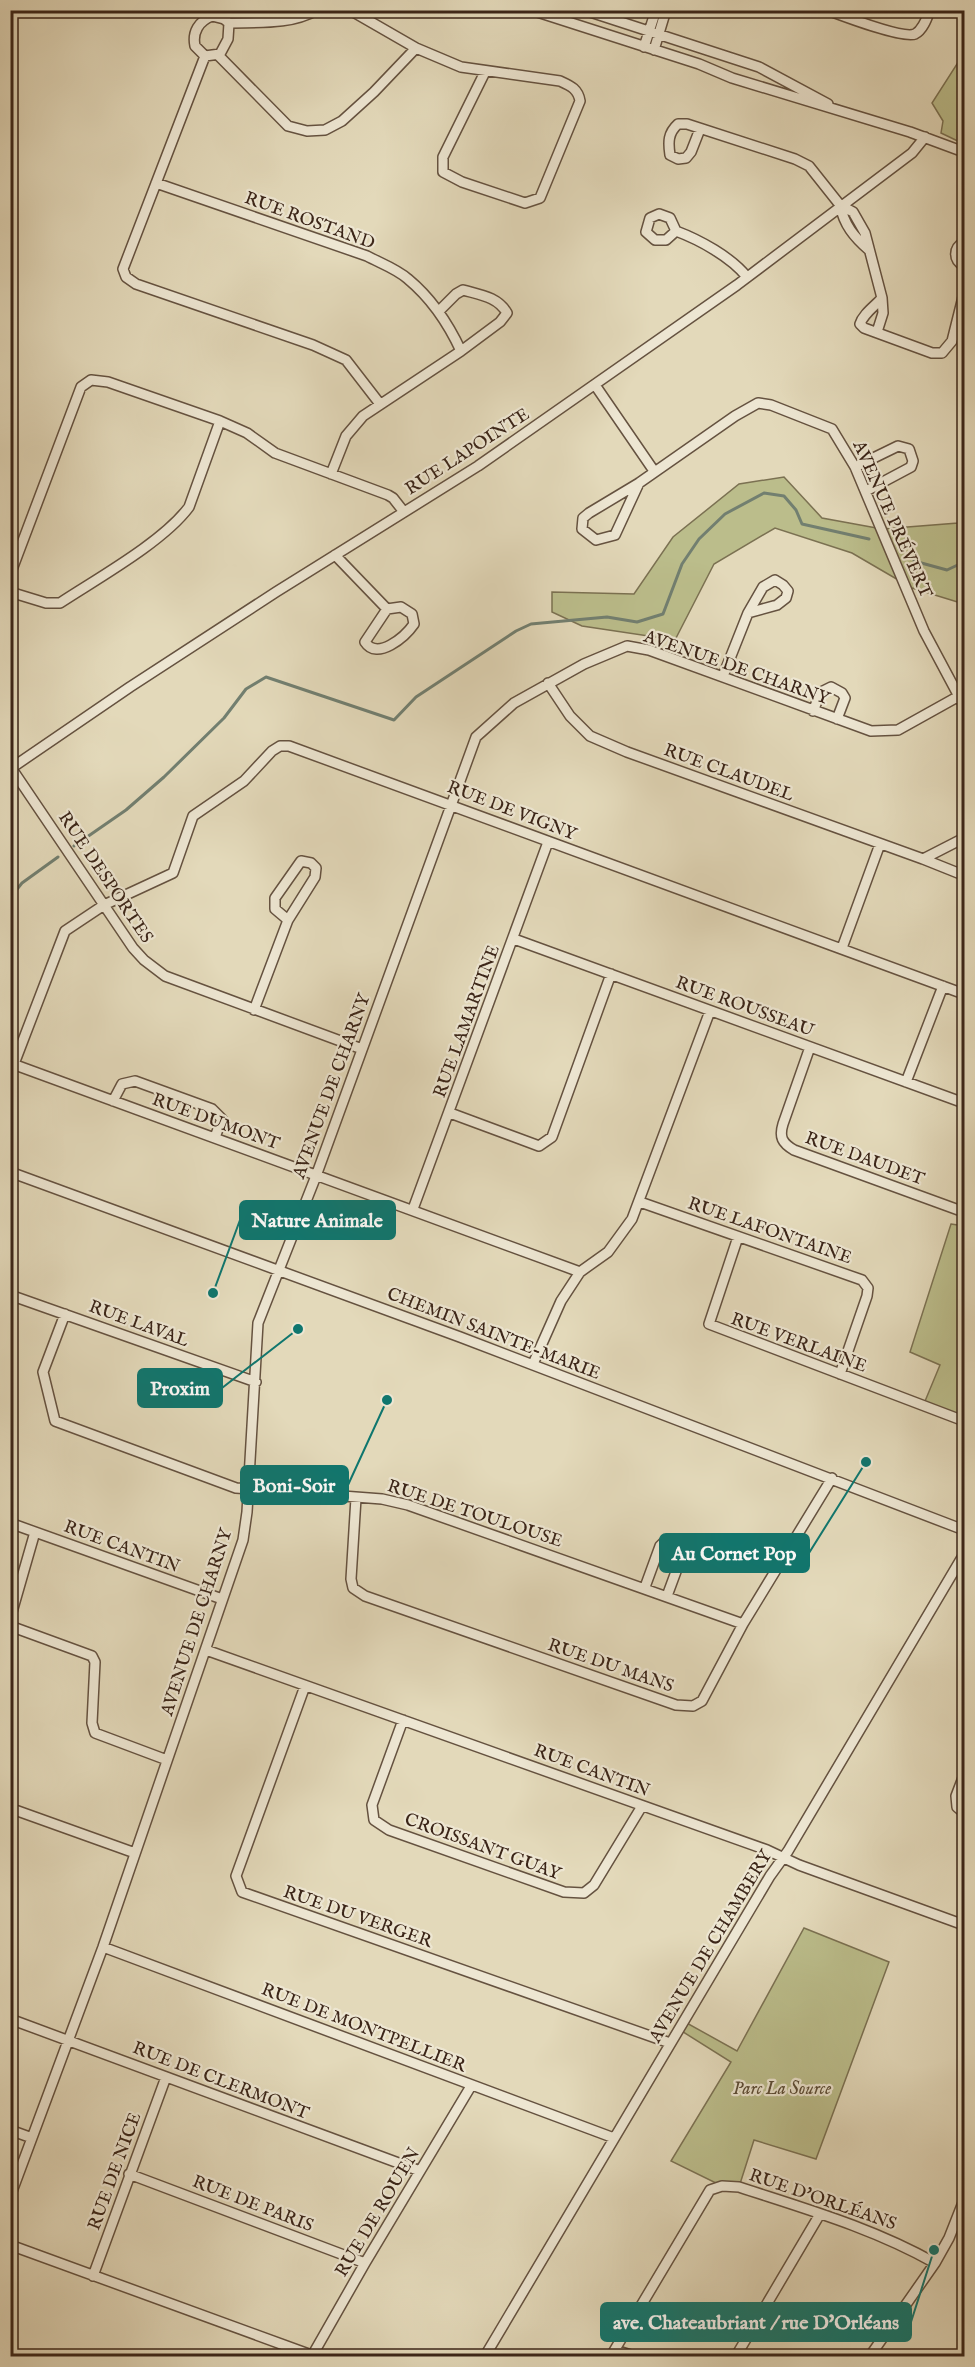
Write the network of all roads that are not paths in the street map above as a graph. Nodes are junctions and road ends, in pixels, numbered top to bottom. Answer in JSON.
{"nodes":[{"id":1,"x":317,"y":10,"type":"edge"},
{"id":2,"x":350,"y":10,"type":"edge"},
{"id":3,"x":531,"y":10,"type":"edge"},
{"id":4,"x":584,"y":10,"type":"edge"},
{"id":5,"x":656,"y":10,"type":"edge"},
{"id":6,"x":666,"y":10,"type":"edge"},
{"id":7,"x":827,"y":10,"type":"edge"},
{"id":8,"x":930,"y":10,"type":"edge"},
{"id":9,"x":220,"y":14,"type":"edge"},
{"id":10,"x":229,"y":23,"type":"junction"},
{"id":11,"x":649,"y":31,"type":"junction"},
{"id":12,"x":659,"y":35,"type":"junction"},
{"id":13,"x":644,"y":47,"type":"junction"},
{"id":14,"x":416,"y":48,"type":"junction"},
{"id":15,"x":654,"y":50,"type":"junction"},
{"id":16,"x":218,"y":55,"type":"junction"},
{"id":17,"x":205,"y":56,"type":"junction"},
{"id":18,"x":485,"y":72,"type":"junction"},
{"id":19,"x":836,"y":108,"type":"junction"},
{"id":20,"x":700,"y":129,"type":"dead end"},
{"id":21,"x":925,"y":137,"type":"junction"},
{"id":22,"x":964,"y":152,"type":"edge"},
{"id":23,"x":156,"y":183,"type":"junction"},
{"id":24,"x":840,"y":206,"type":"junction"},
{"id":25,"x":676,"y":231,"type":"dead end"},
{"id":26,"x":964,"y":242,"type":"edge"},
{"id":27,"x":964,"y":267,"type":"edge"},
{"id":28,"x":747,"y":277,"type":"junction"},
{"id":29,"x":964,"y":293,"type":"edge"},
{"id":30,"x":882,"y":298,"type":"junction"},
{"id":31,"x":439,"y":311,"type":"junction"},
{"id":32,"x":877,"y":332,"type":"junction"},
{"id":33,"x":461,"y":351,"type":"junction"},
{"id":34,"x":595,"y":386,"type":"junction"},
{"id":35,"x":380,"y":404,"type":"junction"},
{"id":36,"x":220,"y":421,"type":"junction"},
{"id":37,"x":855,"y":467,"type":"junction"},
{"id":38,"x":654,"y":471,"type":"junction"},
{"id":39,"x":331,"y":474,"type":"junction"},
{"id":40,"x":639,"y":483,"type":"junction"},
{"id":41,"x":866,"y":491,"type":"junction"},
{"id":42,"x":404,"y":512,"type":"junction"},
{"id":43,"x":335,"y":555,"type":"junction"},
{"id":44,"x":10,"y":575,"type":"edge"},
{"id":45,"x":10,"y":592,"type":"edge"},
{"id":46,"x":387,"y":609,"type":"junction"},
{"id":47,"x":748,"y":613,"type":"dead end"},
{"id":48,"x":723,"y":676,"type":"junction"},
{"id":49,"x":964,"y":680,"type":"edge"},
{"id":50,"x":548,"y":682,"type":"junction"},
{"id":51,"x":956,"y":691,"type":"junction"},
{"id":52,"x":964,"y":706,"type":"edge"},
{"id":53,"x":813,"y":711,"type":"junction"},
{"id":54,"x":837,"y":719,"type":"junction"},
{"id":55,"x":11,"y":768,"type":"edge"},
{"id":56,"x":451,"y":805,"type":"junction"},
{"id":57,"x":964,"y":838,"type":"edge"},
{"id":58,"x":548,"y":843,"type":"junction"},
{"id":59,"x":880,"y":844,"type":"junction"},
{"id":60,"x":923,"y":859,"type":"junction"},
{"id":61,"x":964,"y":871,"type":"edge"},
{"id":62,"x":104,"y":904,"type":"junction"},
{"id":63,"x":288,"y":920,"type":"junction"},
{"id":64,"x":514,"y":939,"type":"junction"},
{"id":65,"x":842,"y":948,"type":"junction"},
{"id":66,"x":611,"y":974,"type":"junction"},
{"id":67,"x":943,"y":986,"type":"junction"},
{"id":68,"x":964,"y":994,"type":"edge"},
{"id":69,"x":254,"y":1010,"type":"junction"},
{"id":70,"x":710,"y":1011,"type":"junction"},
{"id":71,"x":810,"y":1047,"type":"junction"},
{"id":72,"x":362,"y":1049,"type":"junction"},
{"id":73,"x":12,"y":1064,"type":"edge"},
{"id":74,"x":906,"y":1082,"type":"junction"},
{"id":75,"x":113,"y":1101,"type":"junction"},
{"id":76,"x":964,"y":1104,"type":"edge"},
{"id":77,"x":450,"y":1113,"type":"junction"},
{"id":78,"x":215,"y":1137,"type":"junction"},
{"id":79,"x":10,"y":1172,"type":"edge"},
{"id":80,"x":316,"y":1176,"type":"junction"},
{"id":81,"x":640,"y":1202,"type":"junction"},
{"id":82,"x":413,"y":1209,"type":"junction"},
{"id":83,"x":964,"y":1212,"type":"edge"},
{"id":84,"x":738,"y":1237,"type":"junction"},
{"id":85,"x":278,"y":1269,"type":"junction"},
{"id":86,"x":580,"y":1272,"type":"junction"},
{"id":87,"x":10,"y":1295,"type":"edge"},
{"id":88,"x":64,"y":1314,"type":"junction"},
{"id":89,"x":533,"y":1364,"type":"junction"},
{"id":90,"x":840,"y":1374,"type":"junction"},
{"id":91,"x":256,"y":1382,"type":"junction"},
{"id":92,"x":964,"y":1421,"type":"edge"},
{"id":93,"x":832,"y":1478,"type":"junction"},
{"id":94,"x":248,"y":1490,"type":"junction"},
{"id":95,"x":356,"y":1498,"type":"junction"},
{"id":96,"x":10,"y":1523,"type":"edge"},
{"id":97,"x":964,"y":1530,"type":"edge"},
{"id":98,"x":35,"y":1532,"type":"junction"},
{"id":99,"x":964,"y":1554,"type":"edge"},
{"id":100,"x":645,"y":1587,"type":"junction"},
{"id":101,"x":668,"y":1596,"type":"junction"},
{"id":102,"x":222,"y":1599,"type":"junction"},
{"id":103,"x":10,"y":1619,"type":"edge"},
{"id":104,"x":743,"y":1624,"type":"junction"},
{"id":105,"x":10,"y":1626,"type":"edge"},
{"id":106,"x":206,"y":1650,"type":"junction"},
{"id":107,"x":305,"y":1686,"type":"junction"},
{"id":108,"x":403,"y":1720,"type":"junction"},
{"id":109,"x":167,"y":1760,"type":"junction"},
{"id":110,"x":964,"y":1775,"type":"edge"},
{"id":111,"x":10,"y":1805,"type":"edge"},
{"id":112,"x":642,"y":1806,"type":"junction"},
{"id":113,"x":964,"y":1813,"type":"edge"},
{"id":114,"x":135,"y":1852,"type":"junction"},
{"id":115,"x":784,"y":1857,"type":"junction"},
{"id":116,"x":964,"y":1925,"type":"edge"},
{"id":117,"x":103,"y":1947,"type":"junction"},
{"id":118,"x":10,"y":2019,"type":"edge"},
{"id":119,"x":69,"y":2041,"type":"junction"},
{"id":120,"x":670,"y":2043,"type":"junction"},
{"id":121,"x":165,"y":2077,"type":"junction"},
{"id":122,"x":471,"y":2086,"type":"junction"},
{"id":123,"x":10,"y":2130,"type":"edge"},
{"id":124,"x":32,"y":2138,"type":"junction"},
{"id":125,"x":614,"y":2138,"type":"junction"},
{"id":126,"x":420,"y":2171,"type":"junction"},
{"id":127,"x":129,"y":2174,"type":"junction"},
{"id":128,"x":10,"y":2197,"type":"edge"},
{"id":129,"x":964,"y":2200,"type":"edge"},
{"id":130,"x":820,"y":2214,"type":"junction"},
{"id":131,"x":10,"y":2245,"type":"edge"},
{"id":132,"x":935,"y":2262,"type":"junction"},
{"id":133,"x":365,"y":2263,"type":"junction"},
{"id":134,"x":93,"y":2276,"type":"junction"},
{"id":135,"x":613,"y":2353,"type":"edge"},
{"id":136,"x":313,"y":2356,"type":"edge"},
{"id":137,"x":485,"y":2356,"type":"edge"},
{"id":138,"x":634,"y":2356,"type":"edge"},
{"id":139,"x":736,"y":2356,"type":"edge"},
{"id":140,"x":870,"y":2356,"type":"edge"}],
"edges":[{"from":1,"to":10,"type":"street"},
{"from":2,"to":14,"type":"street"},
{"from":3,"to":13,"type":"street"},
{"from":4,"to":11,"type":"street"},
{"from":5,"to":11,"type":"street"},
{"from":6,"to":12,"type":"street"},
{"from":7,"to":8,"type":"street"},
{"from":9,"to":10,"type":"street"},
{"from":9,"to":17,"type":"street"},
{"from":10,"to":16,"type":"street"},
{"from":11,"to":12,"type":"street"},
{"from":11,"to":13,"type":"street"},
{"from":12,"to":15,"type":"street"},
{"from":12,"to":19,"type":"street"},
{"from":13,"to":15,"type":"street"},
{"from":14,"to":16,"type":"street"},
{"from":14,"to":18,"type":"street"},
{"from":15,"to":19,"type":"street"},
{"from":16,"to":17,"type":"street"},
{"from":17,"to":23,"type":"street"},
{"from":18,"to":18,"type":"street"},
{"from":19,"to":21,"type":"street"},
{"from":20,"to":24,"type":"street"},
{"from":21,"to":22,"type":"street"},
{"from":21,"to":24,"type":"street","name":"RUE LAPOINTE"},
{"from":23,"to":31,"type":"street","name":"RUE ROSTAND"},
{"from":23,"to":35,"type":"street"},
{"from":24,"to":28,"type":"street","name":"RUE LAPOINTE"},
{"from":24,"to":30,"type":"street"},
{"from":25,"to":28,"type":"street"},
{"from":26,"to":27,"type":"street"},
{"from":28,"to":34,"type":"street","name":"RUE LAPOINTE"},
{"from":29,"to":32,"type":"street"},
{"from":30,"to":32,"type":"street"},
{"from":30,"to":32,"type":"street"},
{"from":31,"to":33,"type":"street","name":"RUE ROSTAND"},
{"from":31,"to":33,"type":"street"},
{"from":33,"to":35,"type":"street"},
{"from":34,"to":38,"type":"street"},
{"from":34,"to":42,"type":"street","name":"RUE LAPOINTE"},
{"from":35,"to":39,"type":"street"},
{"from":36,"to":39,"type":"street"},
{"from":36,"to":44,"type":"street"},
{"from":36,"to":45,"type":"street"},
{"from":37,"to":38,"type":"street","name":"AVENUE PRÉVERT"},
{"from":37,"to":41,"type":"street","name":"AVENUE PRÉVERT"},
{"from":37,"to":41,"type":"street"},
{"from":38,"to":40,"type":"street"},
{"from":39,"to":42,"type":"street"},
{"from":40,"to":40,"type":"street"},
{"from":41,"to":51,"type":"street","name":"AVENUE PRÉVERT"},
{"from":42,"to":43,"type":"street","name":"RUE LAPOINTE"},
{"from":43,"to":46,"type":"street"},
{"from":43,"to":55,"type":"street","name":"RUE LAPOINTE"},
{"from":46,"to":46,"type":"street"},
{"from":47,"to":48,"type":"street"},
{"from":48,"to":50,"type":"street","name":"AVENUE DE CHARNY"},
{"from":48,"to":53,"type":"street","name":"AVENUE DE CHARNY"},
{"from":49,"to":51,"type":"street","name":"AVENUE DE CHARNY"},
{"from":50,"to":56,"type":"street","name":"AVENUE DE CHARNY"},
{"from":50,"to":59,"type":"street","name":"RUE CLAUDEL"},
{"from":51,"to":52,"type":"street","name":"AVENUE PRÉVERT"},
{"from":51,"to":54,"type":"street","name":"AVENUE DE CHARNY"},
{"from":53,"to":54,"type":"street","name":"AVENUE DE CHARNY"},
{"from":53,"to":54,"type":"street"},
{"from":55,"to":62,"type":"street","name":"RUE DESPORTES"},
{"from":56,"to":58,"type":"street","name":"RUE DE VIGNY"},
{"from":56,"to":62,"type":"street","name":"RUE DE VIGNY"},
{"from":56,"to":72,"type":"street","name":"AVENUE DE CHARNY"},
{"from":57,"to":60,"type":"street"},
{"from":58,"to":64,"type":"street","name":"RUE LAMARTINE"},
{"from":58,"to":65,"type":"street","name":"RUE DE VIGNY"},
{"from":59,"to":60,"type":"street","name":"RUE CLAUDEL"},
{"from":59,"to":65,"type":"street"},
{"from":60,"to":61,"type":"street","name":"RUE CLAUDEL"},
{"from":62,"to":69,"type":"street","name":"RUE DESPORTES"},
{"from":62,"to":73,"type":"street"},
{"from":63,"to":63,"type":"street"},
{"from":63,"to":69,"type":"street"},
{"from":64,"to":66,"type":"street","name":"RUE ROUSSEAU"},
{"from":64,"to":77,"type":"street","name":"RUE LAMARTINE"},
{"from":65,"to":67,"type":"street","name":"RUE DE VIGNY"},
{"from":66,"to":70,"type":"street","name":"RUE ROUSSEAU"},
{"from":66,"to":77,"type":"street"},
{"from":67,"to":68,"type":"street","name":"RUE DE VIGNY"},
{"from":67,"to":74,"type":"street"},
{"from":69,"to":72,"type":"street","name":"RUE DESPORTES"},
{"from":70,"to":71,"type":"street","name":"RUE ROUSSEAU"},
{"from":70,"to":81,"type":"street"},
{"from":71,"to":74,"type":"street","name":"RUE ROUSSEAU"},
{"from":71,"to":83,"type":"street","name":"RUE DAUDET"},
{"from":72,"to":80,"type":"street","name":"AVENUE DE CHARNY"},
{"from":73,"to":75,"type":"street","name":"RUE DUMONT"},
{"from":74,"to":76,"type":"street","name":"RUE ROUSSEAU"},
{"from":75,"to":78,"type":"street","name":"RUE DUMONT"},
{"from":75,"to":78,"type":"street"},
{"from":77,"to":82,"type":"street","name":"RUE LAMARTINE"},
{"from":78,"to":80,"type":"street","name":"RUE DUMONT"},
{"from":79,"to":85,"type":"street","name":"CHEMIN SAINTE-MARIE"},
{"from":80,"to":82,"type":"street","name":"RUE DUMONT"},
{"from":80,"to":85,"type":"street","name":"AVENUE DE CHARNY"},
{"from":81,"to":84,"type":"street","name":"RUE LAFONTAINE"},
{"from":81,"to":86,"type":"street"},
{"from":82,"to":86,"type":"street","name":"RUE DUMONT"},
{"from":84,"to":90,"type":"street","name":"RUE LAFONTAINE"},
{"from":84,"to":90,"type":"street","name":"RUE VERLAINE"},
{"from":85,"to":89,"type":"street","name":"CHEMIN SAINTE-MARIE"},
{"from":85,"to":91,"type":"street","name":"AVENUE DE CHARNY"},
{"from":86,"to":89,"type":"street"},
{"from":87,"to":88,"type":"street","name":"RUE LAVAL"},
{"from":88,"to":91,"type":"street","name":"RUE LAVAL"},
{"from":88,"to":94,"type":"street","name":"RUE DE TOULOUSE"},
{"from":89,"to":93,"type":"street","name":"CHEMIN SAINTE-MARIE"},
{"from":90,"to":92,"type":"street","name":"RUE VERLAINE"},
{"from":91,"to":94,"type":"street","name":"AVENUE DE CHARNY"},
{"from":93,"to":97,"type":"street","name":"CHEMIN SAINTE-MARIE"},
{"from":93,"to":104,"type":"street","name":"RUE DU MANS"},
{"from":94,"to":95,"type":"street","name":"RUE DE TOULOUSE"},
{"from":94,"to":102,"type":"street","name":"AVENUE DE CHARNY"},
{"from":95,"to":100,"type":"street","name":"RUE DE TOULOUSE"},
{"from":95,"to":104,"type":"street","name":"RUE DU MANS"},
{"from":96,"to":98,"type":"street","name":"RUE CANTIN"},
{"from":98,"to":102,"type":"street","name":"RUE CANTIN"},
{"from":98,"to":103,"type":"street"},
{"from":99,"to":115,"type":"street","name":"AVENUE DE CHAMBERY"},
{"from":100,"to":101,"type":"street","name":"RUE DE TOULOUSE"},
{"from":100,"to":101,"type":"street"},
{"from":101,"to":104,"type":"street","name":"RUE DE TOULOUSE"},
{"from":102,"to":106,"type":"street","name":"AVENUE DE CHARNY"},
{"from":105,"to":109,"type":"street"},
{"from":106,"to":107,"type":"street","name":"RUE CANTIN"},
{"from":106,"to":109,"type":"street","name":"AVENUE DE CHARNY"},
{"from":107,"to":108,"type":"street","name":"RUE CANTIN"},
{"from":107,"to":120,"type":"street","name":"RUE DU VERGER"},
{"from":108,"to":112,"type":"street","name":"RUE CANTIN"},
{"from":108,"to":112,"type":"street","name":"CROISSANT GUAY"},
{"from":109,"to":114,"type":"street","name":"AVENUE DE CHARNY"},
{"from":110,"to":113,"type":"street"},
{"from":111,"to":114,"type":"street"},
{"from":112,"to":115,"type":"street","name":"RUE CANTIN"},
{"from":114,"to":117,"type":"street","name":"AVENUE DE CHARNY"},
{"from":115,"to":116,"type":"street","name":"RUE CANTIN"},
{"from":115,"to":120,"type":"street","name":"AVENUE DE CHAMBERY"},
{"from":117,"to":119,"type":"street","name":"AVENUE DE CHARNY"},
{"from":117,"to":122,"type":"street","name":"RUE DE MONTPELLIER"},
{"from":118,"to":119,"type":"street","name":"RUE DE CLERMONT"},
{"from":119,"to":121,"type":"street","name":"RUE DE CLERMONT"},
{"from":119,"to":124,"type":"street","name":"AVENUE DE CHARNY"},
{"from":120,"to":125,"type":"street","name":"AVENUE DE CHAMBERY"},
{"from":121,"to":126,"type":"street","name":"RUE DE CLERMONT"},
{"from":121,"to":127,"type":"street","name":"RUE DE NICE"},
{"from":122,"to":125,"type":"street","name":"RUE DE MONTPELLIER"},
{"from":122,"to":126,"type":"street","name":"RUE DE ROUEN"},
{"from":123,"to":124,"type":"street"},
{"from":124,"to":128,"type":"street","name":"AVENUE DE CHARNY"},
{"from":125,"to":137,"type":"street","name":"AVENUE DE CHAMBERY"},
{"from":126,"to":133,"type":"street","name":"RUE DE ROUEN"},
{"from":127,"to":133,"type":"street","name":"RUE DE PARIS"},
{"from":127,"to":134,"type":"street","name":"RUE DE NICE"},
{"from":129,"to":132,"type":"street"},
{"from":130,"to":132,"type":"street","name":"RUE D'ORLÉANS"},
{"from":130,"to":135,"type":"street","name":"RUE D'ORLÉANS"},
{"from":130,"to":139,"type":"street"},
{"from":131,"to":134,"type":"street"},
{"from":132,"to":140,"type":"street"},
{"from":133,"to":136,"type":"street","name":"RUE DE ROUEN"},
{"from":134,"to":136,"type":"street"},
{"from":135,"to":138,"type":"street"}]}
